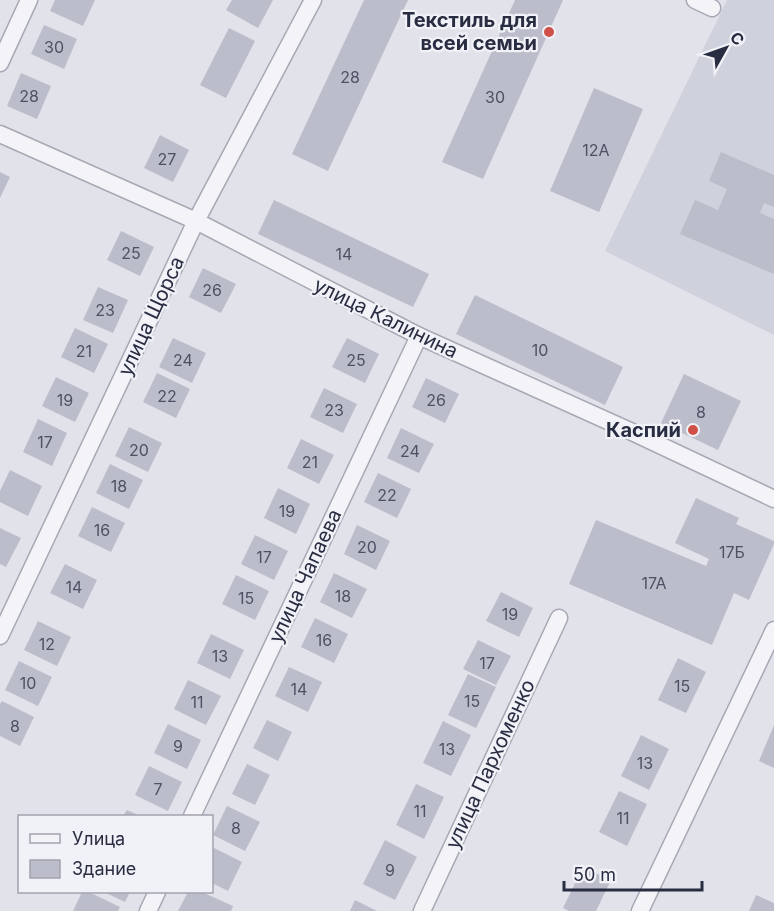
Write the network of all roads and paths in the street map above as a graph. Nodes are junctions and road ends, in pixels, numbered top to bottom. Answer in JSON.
{"nodes":[{"id":1,"x":29,"y":0,"type":"edge"},
{"id":2,"x":313,"y":0,"type":"edge"},
{"id":3,"x":695,"y":0,"type":"edge"},
{"id":4,"x":712,"y":8,"type":"dead end"},
{"id":5,"x":0,"y":63,"type":"edge"},
{"id":6,"x":0,"y":134,"type":"edge"},
{"id":7,"x":196,"y":222,"type":"junction"},
{"id":8,"x":419,"y":336,"type":"junction"},
{"id":9,"x":774,"y":499,"type":"edge"},
{"id":10,"x":559,"y":618,"type":"dead end"},
{"id":11,"x":774,"y":630,"type":"edge"},
{"id":12,"x":0,"y":636,"type":"edge"},
{"id":13,"x":192,"y":815,"type":"edge"},
{"id":14,"x":156,"y":893,"type":"edge"},
{"id":15,"x":148,"y":911,"type":"edge"},
{"id":16,"x":422,"y":911,"type":"edge"},
{"id":17,"x":640,"y":911,"type":"edge"}],
"edges":[{"from":1,"to":5,"type":"street"},
{"from":2,"to":7,"type":"street","name":"улица Щорса"},
{"from":3,"to":4,"type":"street"},
{"from":6,"to":7,"type":"street","name":"улица Калинина"},
{"from":7,"to":8,"type":"street","name":"улица Калинина"},
{"from":7,"to":12,"type":"street","name":"улица Щорса"},
{"from":8,"to":9,"type":"street","name":"улица Калинина"},
{"from":8,"to":13,"type":"street","name":"улица Чапаева"},
{"from":10,"to":16,"type":"street","name":"улица Пархоменко"},
{"from":11,"to":17,"type":"street"},
{"from":14,"to":15,"type":"street"}]}
